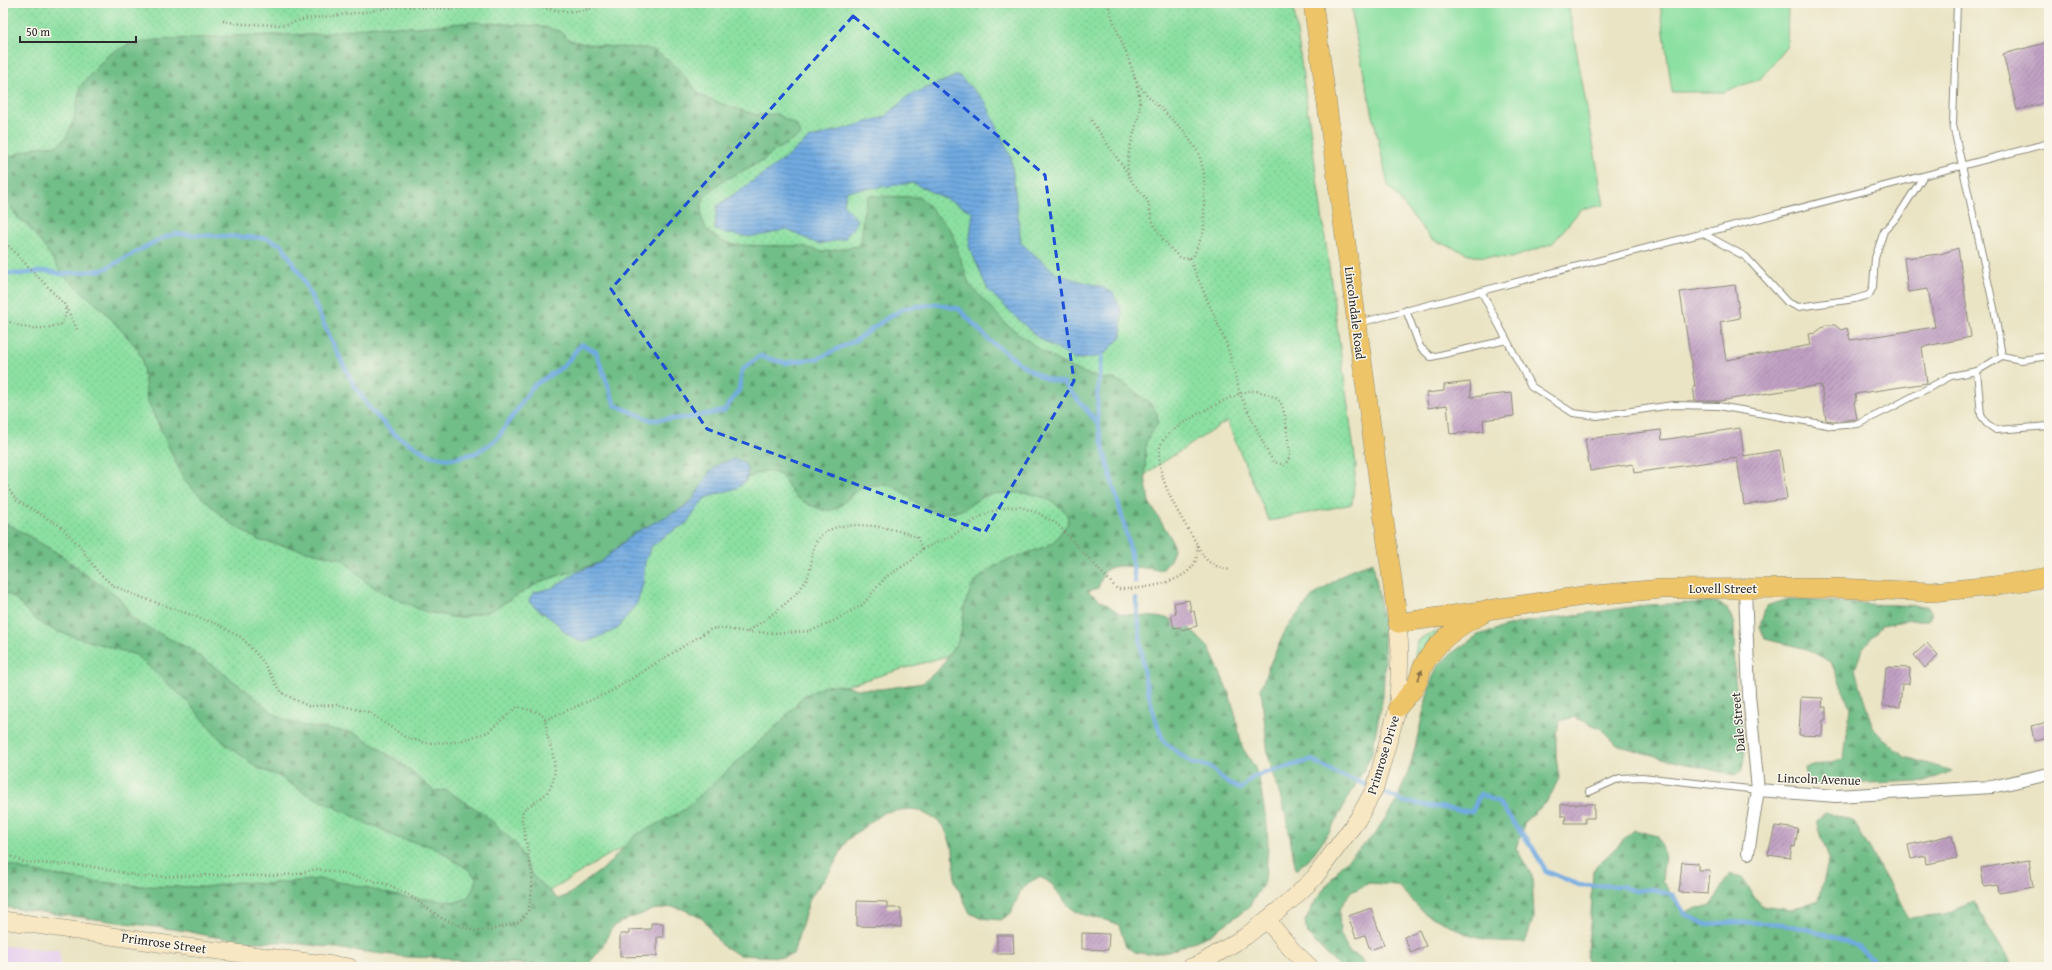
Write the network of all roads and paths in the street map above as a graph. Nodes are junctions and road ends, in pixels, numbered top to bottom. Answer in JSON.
{"nodes":[{"id":1,"x":513,"y":3,"type":"edge"},
{"id":2,"x":527,"y":3,"type":"edge"},
{"id":3,"x":603,"y":3,"type":"edge"},
{"id":4,"x":1108,"y":3,"type":"edge"},
{"id":5,"x":1312,"y":3,"type":"edge"},
{"id":6,"x":1957,"y":3,"type":"edge"},
{"id":7,"x":223,"y":21,"type":"dead end"},
{"id":8,"x":1134,"y":77,"type":"junction"},
{"id":9,"x":1089,"y":117,"type":"dead end"},
{"id":10,"x":2049,"y":142,"type":"edge"},
{"id":11,"x":1961,"y":166,"type":"junction"},
{"id":12,"x":1128,"y":175,"type":"junction"},
{"id":13,"x":1922,"y":177,"type":"junction"},
{"id":14,"x":1702,"y":233,"type":"junction"},
{"id":15,"x":3,"y":240,"type":"edge"},
{"id":16,"x":1188,"y":258,"type":"junction"},
{"id":17,"x":1482,"y":291,"type":"junction"},
{"id":18,"x":65,"y":305,"type":"junction"},
{"id":19,"x":1406,"y":310,"type":"junction"},
{"id":20,"x":3,"y":318,"type":"edge"},
{"id":21,"x":1356,"y":324,"type":"junction"},
{"id":22,"x":78,"y":331,"type":"dead end"},
{"id":23,"x":1507,"y":340,"type":"junction"},
{"id":24,"x":2002,"y":356,"type":"junction"},
{"id":25,"x":2049,"y":356,"type":"edge"},
{"id":26,"x":1977,"y":371,"type":"junction"},
{"id":27,"x":1240,"y":394,"type":"junction"},
{"id":28,"x":2049,"y":426,"type":"edge"},
{"id":29,"x":3,"y":480,"type":"edge"},
{"id":30,"x":1197,"y":544,"type":"junction"},
{"id":31,"x":922,"y":549,"type":"junction"},
{"id":32,"x":1231,"y":570,"type":"dead end"},
{"id":33,"x":2049,"y":577,"type":"edge"},
{"id":34,"x":1745,"y":588,"type":"junction"},
{"id":35,"x":1507,"y":607,"type":"junction"},
{"id":36,"x":1398,"y":623,"type":"junction"},
{"id":37,"x":747,"y":632,"type":"junction"},
{"id":38,"x":1398,"y":707,"type":"junction"},
{"id":39,"x":546,"y":720,"type":"junction"},
{"id":40,"x":2049,"y":774,"type":"edge"},
{"id":41,"x":1758,"y":790,"type":"junction"},
{"id":42,"x":1590,"y":792,"type":"dead end"},
{"id":43,"x":3,"y":853,"type":"edge"},
{"id":44,"x":1748,"y":853,"type":"dead end"},
{"id":45,"x":3,"y":920,"type":"edge"},
{"id":46,"x":1267,"y":920,"type":"junction"},
{"id":47,"x":349,"y":967,"type":"edge"},
{"id":48,"x":1191,"y":967,"type":"edge"},
{"id":49,"x":1310,"y":967,"type":"edge"}],
"edges":[{"from":1,"to":7,"type":"path"},
{"from":2,"to":3,"type":"path"},
{"from":4,"to":8,"type":"path"},
{"from":5,"to":21,"type":"main road","name":"Lincolndale Road"},
{"from":6,"to":11,"type":"lane"},
{"from":8,"to":12,"type":"path"},
{"from":8,"to":16,"type":"path"},
{"from":9,"to":12,"type":"path"},
{"from":10,"to":11,"type":"lane"},
{"from":11,"to":13,"type":"lane"},
{"from":11,"to":24,"type":"lane"},
{"from":12,"to":16,"type":"path"},
{"from":13,"to":14,"type":"lane"},
{"from":13,"to":14,"type":"lane"},
{"from":14,"to":17,"type":"lane"},
{"from":15,"to":18,"type":"path"},
{"from":16,"to":27,"type":"path"},
{"from":17,"to":19,"type":"lane"},
{"from":17,"to":23,"type":"lane"},
{"from":18,"to":20,"type":"path"},
{"from":18,"to":22,"type":"path"},
{"from":19,"to":21,"type":"lane"},
{"from":19,"to":23,"type":"lane"},
{"from":21,"to":36,"type":"main road","name":"Lincolndale Road"},
{"from":23,"to":26,"type":"lane"},
{"from":24,"to":25,"type":"lane"},
{"from":24,"to":26,"type":"lane"},
{"from":26,"to":28,"type":"lane"},
{"from":27,"to":27,"type":"path"},
{"from":27,"to":30,"type":"path"},
{"from":29,"to":39,"type":"path"},
{"from":30,"to":31,"type":"path"},
{"from":30,"to":32,"type":"path"},
{"from":31,"to":37,"type":"path"},
{"from":31,"to":37,"type":"path"},
{"from":33,"to":34,"type":"main road","name":"Lovell Street"},
{"from":34,"to":35,"type":"main road","name":"Lovell Street"},
{"from":34,"to":41,"type":"street","name":"Dale Street"},
{"from":35,"to":36,"type":"main road","name":"Lovell Street"},
{"from":38,"to":35,"type":"main road","one_way":true},
{"from":36,"to":38,"type":"main road","name":"Primrose Drive"},
{"from":37,"to":39,"type":"path"},
{"from":38,"to":46,"type":"main road","name":"Primrose Drive"},
{"from":39,"to":43,"type":"path"},
{"from":40,"to":41,"type":"street","name":"Lincoln Avenue"},
{"from":41,"to":42,"type":"lane","name":"Lincoln Avenue"},
{"from":41,"to":44,"type":"street","name":"Dale Street"},
{"from":45,"to":47,"type":"main road","name":"Primrose Street"},
{"from":46,"to":48,"type":"main road"},
{"from":46,"to":49,"type":"main road"}]}
